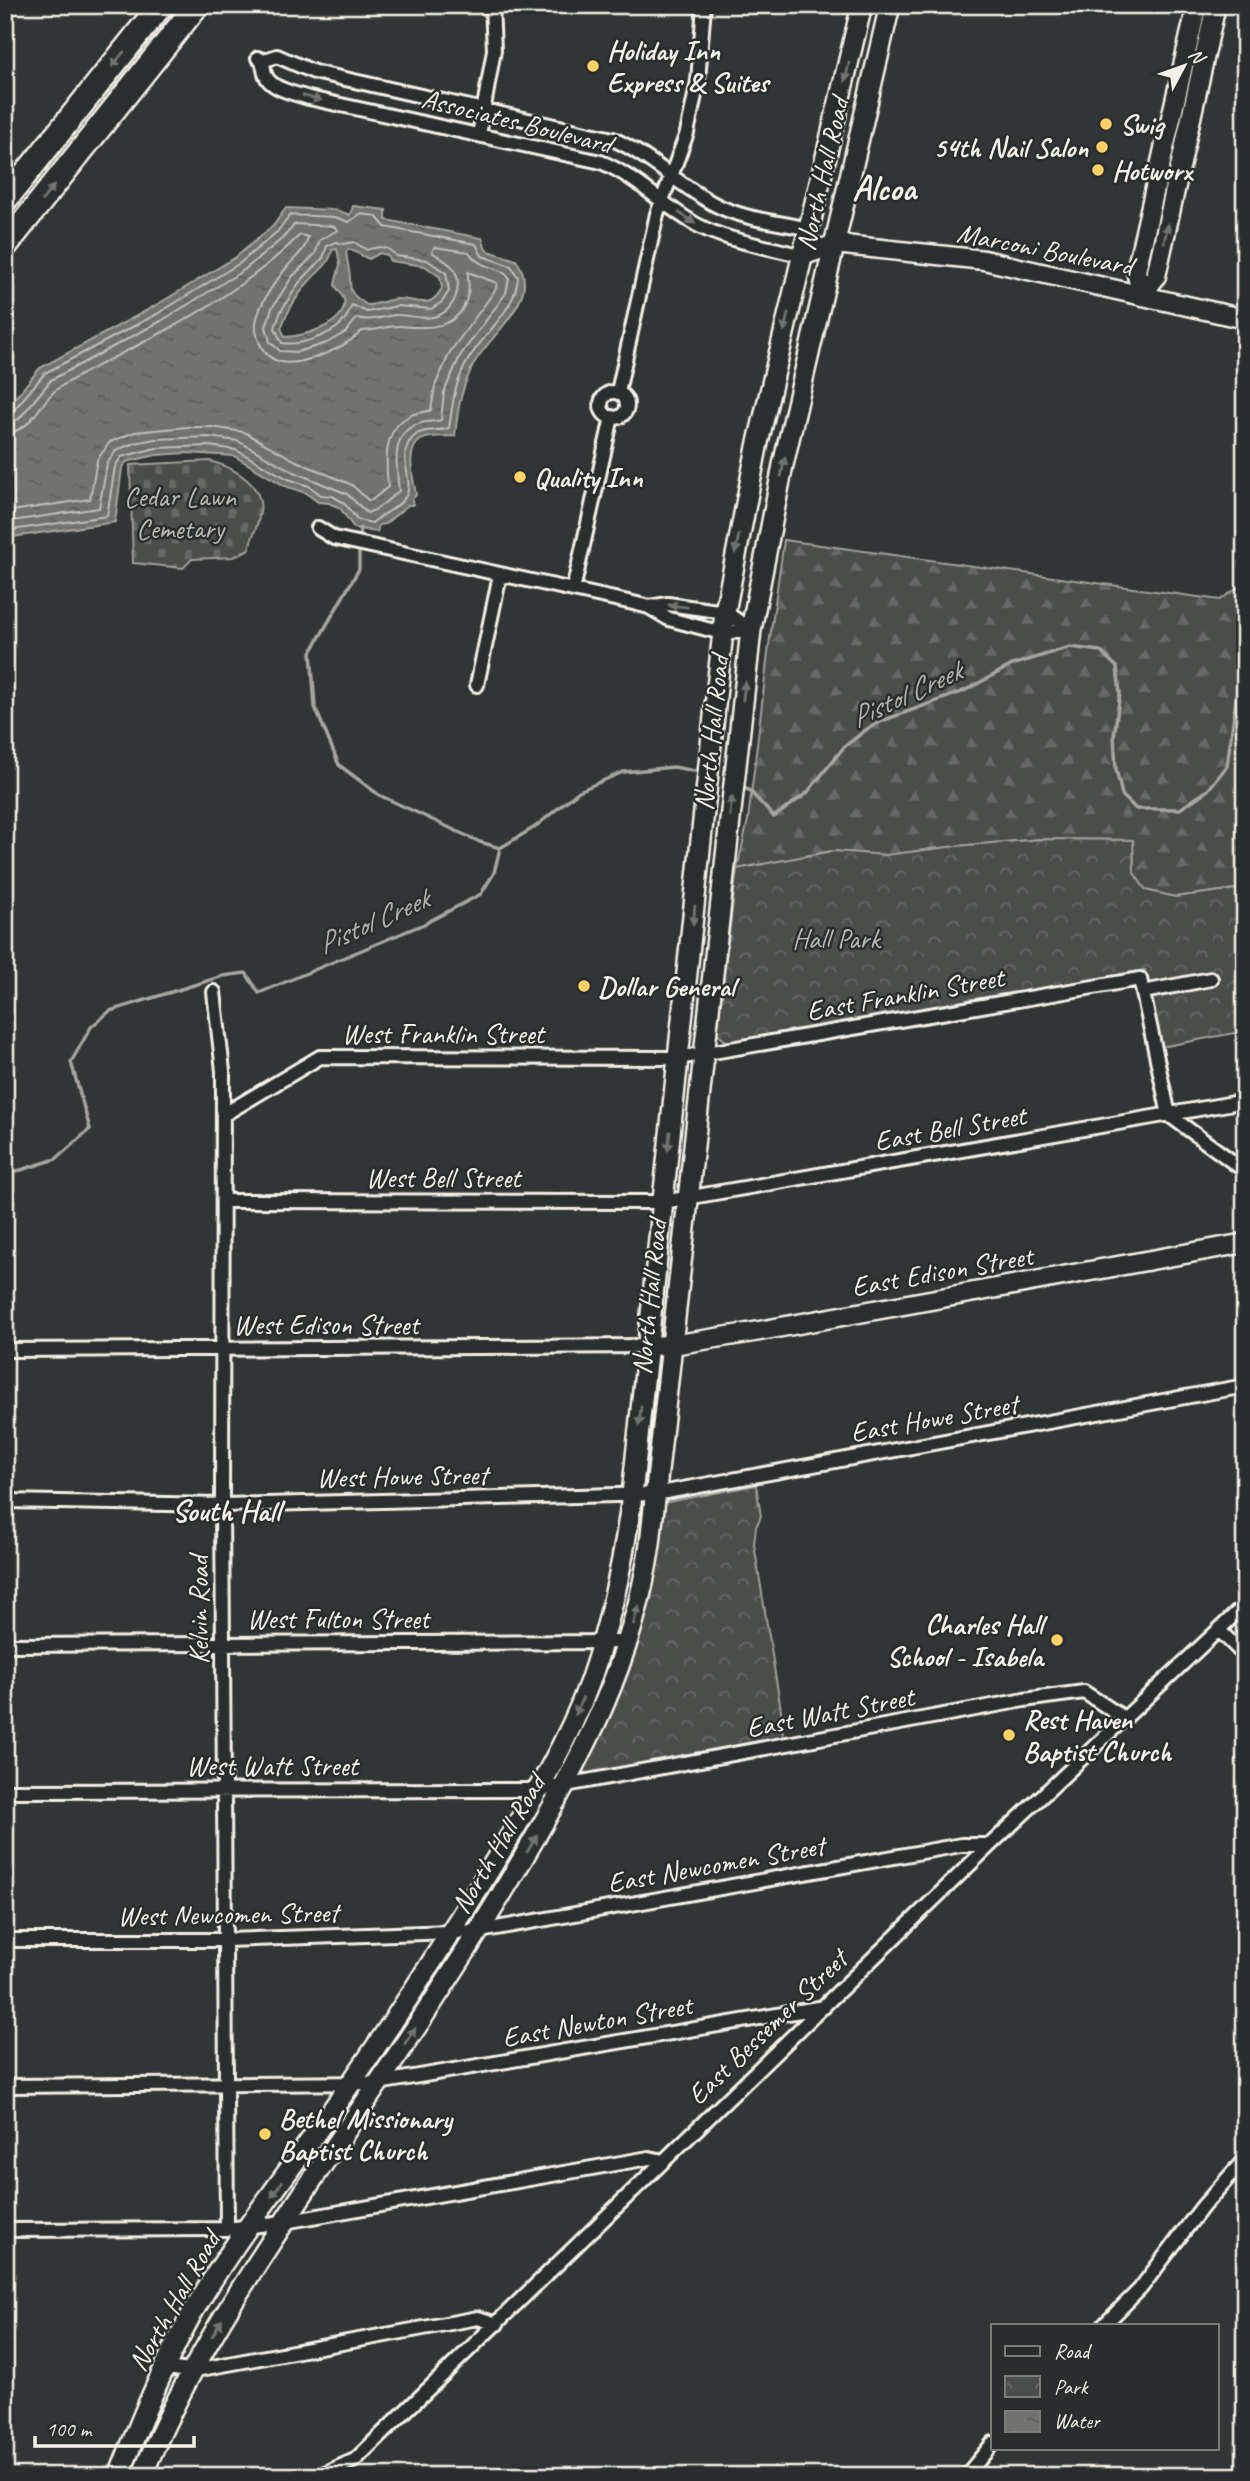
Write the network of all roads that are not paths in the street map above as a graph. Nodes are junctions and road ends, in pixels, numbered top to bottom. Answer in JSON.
{"nodes":[{"id":1,"x":161,"y":5,"type":"edge"},
{"id":2,"x":197,"y":5,"type":"edge"},
{"id":3,"x":492,"y":5,"type":"edge"},
{"id":4,"x":704,"y":5,"type":"edge"},
{"id":5,"x":862,"y":5,"type":"edge"},
{"id":6,"x":879,"y":5,"type":"edge"},
{"id":7,"x":890,"y":5,"type":"edge"},
{"id":8,"x":1197,"y":5,"type":"edge"},
{"id":9,"x":1216,"y":5,"type":"edge"},
{"id":10,"x":485,"y":110,"type":"junction"},
{"id":11,"x":479,"y":135,"type":"junction"},
{"id":12,"x":672,"y":176,"type":"junction"},
{"id":13,"x":5,"y":200,"type":"edge"},
{"id":14,"x":661,"y":200,"type":"junction"},
{"id":15,"x":809,"y":229,"type":"junction"},
{"id":16,"x":835,"y":244,"type":"junction"},
{"id":17,"x":5,"y":246,"type":"edge"},
{"id":18,"x":802,"y":256,"type":"junction"},
{"id":19,"x":1142,"y":296,"type":"junction"},
{"id":20,"x":1244,"y":318,"type":"edge"},
{"id":21,"x":618,"y":392,"type":"junction"},
{"id":22,"x":612,"y":417,"type":"junction"},
{"id":23,"x":317,"y":528,"type":"dead end"},
{"id":24,"x":500,"y":575,"type":"junction"},
{"id":25,"x":573,"y":590,"type":"junction"},
{"id":26,"x":649,"y":607,"type":"junction"},
{"id":27,"x":725,"y":612,"type":"junction"},
{"id":28,"x":751,"y":630,"type":"junction"},
{"id":29,"x":722,"y":633,"type":"junction"},
{"id":30,"x":477,"y":685,"type":"dead end"},
{"id":31,"x":1210,"y":979,"type":"dead end"},
{"id":32,"x":214,"y":992,"type":"dead end"},
{"id":33,"x":1143,"y":992,"type":"junction"},
{"id":34,"x":704,"y":1053,"type":"junction"},
{"id":35,"x":678,"y":1058,"type":"junction"},
{"id":36,"x":1245,"y":1101,"type":"edge"},
{"id":37,"x":223,"y":1115,"type":"junction"},
{"id":38,"x":1169,"y":1115,"type":"junction"},
{"id":39,"x":1245,"y":1171,"type":"edge"},
{"id":40,"x":688,"y":1198,"type":"junction"},
{"id":41,"x":223,"y":1201,"type":"junction"},
{"id":42,"x":663,"y":1202,"type":"junction"},
{"id":43,"x":1245,"y":1243,"type":"edge"},
{"id":44,"x":672,"y":1345,"type":"junction"},
{"id":45,"x":648,"y":1346,"type":"junction"},
{"id":46,"x":221,"y":1349,"type":"junction"},
{"id":47,"x":5,"y":1350,"type":"edge"},
{"id":48,"x":1245,"y":1386,"type":"edge"},
{"id":49,"x":655,"y":1494,"type":"junction"},
{"id":50,"x":632,"y":1495,"type":"junction"},
{"id":51,"x":5,"y":1501,"type":"edge"},
{"id":52,"x":222,"y":1505,"type":"junction"},
{"id":53,"x":1245,"y":1605,"type":"edge"},
{"id":54,"x":1219,"y":1630,"type":"junction"},
{"id":55,"x":603,"y":1642,"type":"junction"},
{"id":56,"x":628,"y":1642,"type":"junction"},
{"id":57,"x":223,"y":1643,"type":"junction"},
{"id":58,"x":5,"y":1645,"type":"edge"},
{"id":59,"x":1245,"y":1656,"type":"edge"},
{"id":60,"x":1124,"y":1718,"type":"junction"},
{"id":61,"x":567,"y":1784,"type":"junction"},
{"id":62,"x":223,"y":1789,"type":"junction"},
{"id":63,"x":539,"y":1790,"type":"junction"},
{"id":64,"x":5,"y":1791,"type":"edge"},
{"id":65,"x":990,"y":1845,"type":"junction"},
{"id":66,"x":480,"y":1931,"type":"junction"},
{"id":67,"x":451,"y":1933,"type":"junction"},
{"id":68,"x":5,"y":1940,"type":"edge"},
{"id":69,"x":226,"y":1940,"type":"junction"},
{"id":70,"x":824,"y":2007,"type":"junction"},
{"id":71,"x":351,"y":2083,"type":"junction"},
{"id":72,"x":378,"y":2083,"type":"junction"},
{"id":73,"x":5,"y":2086,"type":"edge"},
{"id":74,"x":225,"y":2086,"type":"junction"},
{"id":75,"x":1245,"y":2159,"type":"edge"},
{"id":76,"x":663,"y":2161,"type":"junction"},
{"id":77,"x":285,"y":2222,"type":"junction"},
{"id":78,"x":250,"y":2226,"type":"junction"},
{"id":79,"x":227,"y":2229,"type":"junction"},
{"id":80,"x":5,"y":2230,"type":"edge"},
{"id":81,"x":497,"y":2324,"type":"junction"},
{"id":82,"x":1105,"y":2324,"type":"edge"},
{"id":83,"x":164,"y":2368,"type":"junction"},
{"id":84,"x":190,"y":2371,"type":"junction"},
{"id":85,"x":991,"y":2445,"type":"edge"},
{"id":86,"x":146,"y":2472,"type":"edge"},
{"id":87,"x":118,"y":2475,"type":"edge"},
{"id":88,"x":318,"y":2476,"type":"edge"},
{"id":89,"x":966,"y":2476,"type":"edge"}],
"edges":[{"from":1,"to":13,"type":"highway","one_way":true},
{"from":17,"to":2,"type":"highway","one_way":true},
{"from":3,"to":10,"type":"street"},
{"from":4,"to":12,"type":"street"},
{"from":5,"to":15,"type":"main road","name":"North Hall Road","one_way":true},
{"from":6,"to":16,"type":"main road"},
{"from":7,"to":16,"type":"main road","name":"North Hall Road"},
{"from":8,"to":19,"type":"main road"},
{"from":19,"to":9,"type":"main road","one_way":true},
{"from":10,"to":11,"type":"street"},
{"from":10,"to":11,"type":"street","name":"Associates Boulevard","one_way":true},
{"from":10,"to":12,"type":"street","name":"Associates Boulevard"},
{"from":11,"to":14,"type":"street","name":"Associates Boulevard"},
{"from":12,"to":14,"type":"street"},
{"from":12,"to":15,"type":"street","name":"Associates Boulevard"},
{"from":14,"to":18,"type":"street","name":"Associates Boulevard","one_way":true},
{"from":14,"to":21,"type":"street"},
{"from":15,"to":16,"type":"main road","name":"Marconi Boulevard"},
{"from":15,"to":18,"type":"main road","name":"North Hall Road"},
{"from":16,"to":18,"type":"main road","name":"Marconi Boulevard"},
{"from":16,"to":19,"type":"main road","name":"Marconi Boulevard"},
{"from":28,"to":16,"type":"main road","name":"North Hall Road","one_way":true},
{"from":18,"to":27,"type":"main road","name":"North Hall Road","one_way":true},
{"from":19,"to":20,"type":"main road","name":"Marconi Boulevard"},
{"from":21,"to":22,"type":"street"},
{"from":21,"to":22,"type":"street"},
{"from":22,"to":25,"type":"street"},
{"from":23,"to":24,"type":"street"},
{"from":24,"to":25,"type":"street"},
{"from":24,"to":30,"type":"street"},
{"from":25,"to":26,"type":"street"},
{"from":27,"to":26,"type":"street","one_way":true},
{"from":26,"to":29,"type":"street"},
{"from":27,"to":28,"type":"street"},
{"from":27,"to":29,"type":"main road","name":"North Hall Road"},
{"from":28,"to":29,"type":"street"},
{"from":34,"to":28,"type":"main road","name":"North Hall Road","one_way":true},
{"from":29,"to":35,"type":"main road","name":"North Hall Road","one_way":true},
{"from":31,"to":33,"type":"street"},
{"from":32,"to":37,"type":"street","name":"Kelvin Road"},
{"from":33,"to":34,"type":"street","name":"East Franklin Street"},
{"from":33,"to":38,"type":"street"},
{"from":34,"to":35,"type":"street","name":"East Franklin Street"},
{"from":34,"to":40,"type":"main road","name":"North Hall Road"},
{"from":35,"to":37,"type":"street","name":"West Franklin Street"},
{"from":35,"to":42,"type":"main road","name":"North Hall Road","one_way":true},
{"from":36,"to":38,"type":"street","name":"East Bell Street"},
{"from":37,"to":41,"type":"street","name":"Kelvin Road"},
{"from":38,"to":39,"type":"street"},
{"from":38,"to":40,"type":"street","name":"East Bell Street"},
{"from":40,"to":42,"type":"street","name":"East Bell Street"},
{"from":40,"to":44,"type":"main road","name":"North Hall Road"},
{"from":41,"to":42,"type":"street","name":"West Bell Street"},
{"from":41,"to":46,"type":"street","name":"Kelvin Road"},
{"from":42,"to":45,"type":"main road","name":"North Hall Road"},
{"from":43,"to":44,"type":"main road","name":"East Edison Street"},
{"from":44,"to":45,"type":"main road","name":"East Edison Street"},
{"from":44,"to":49,"type":"main road","name":"North Hall Road"},
{"from":45,"to":46,"type":"street","name":"West Edison Street"},
{"from":45,"to":50,"type":"main road","name":"North Hall Road","one_way":true},
{"from":46,"to":47,"type":"street","name":"West Edison Street"},
{"from":46,"to":52,"type":"street","name":"Kelvin Road"},
{"from":48,"to":49,"type":"street","name":"East Howe Street"},
{"from":49,"to":50,"type":"street","name":"East Howe Street"},
{"from":56,"to":49,"type":"main road","name":"North Hall Road","one_way":true},
{"from":50,"to":52,"type":"street","name":"West Howe Street"},
{"from":50,"to":55,"type":"main road","name":"North Hall Road"},
{"from":51,"to":52,"type":"street","name":"West Howe Street"},
{"from":52,"to":57,"type":"street","name":"Kelvin Road"},
{"from":53,"to":54,"type":"street","name":"East Bessemer Street"},
{"from":54,"to":59,"type":"street"},
{"from":54,"to":60,"type":"street","name":"East Bessemer Street"},
{"from":55,"to":56,"type":"street","name":"West Fulton Street"},
{"from":55,"to":57,"type":"street","name":"West Fulton Street"},
{"from":55,"to":63,"type":"main road","name":"North Hall Road","one_way":true},
{"from":56,"to":61,"type":"main road","name":"North Hall Road"},
{"from":57,"to":58,"type":"street","name":"West Fulton Street"},
{"from":57,"to":62,"type":"street","name":"Kelvin Road"},
{"from":60,"to":61,"type":"street","name":"East Watt Street"},
{"from":60,"to":65,"type":"street","name":"East Bessemer Street"},
{"from":61,"to":63,"type":"street","name":"East Watt Street"},
{"from":66,"to":61,"type":"main road","name":"North Hall Road","one_way":true},
{"from":62,"to":63,"type":"street","name":"West Watt Street"},
{"from":62,"to":64,"type":"street","name":"West Watt Street"},
{"from":62,"to":69,"type":"street","name":"Kelvin Road"},
{"from":63,"to":67,"type":"main road","name":"North Hall Road"},
{"from":65,"to":66,"type":"street","name":"East Newcomen Street"},
{"from":65,"to":70,"type":"street","name":"East Bessemer Street"},
{"from":66,"to":67,"type":"street","name":"East Newcomen Street"},
{"from":72,"to":66,"type":"main road","name":"North Hall Road","one_way":true},
{"from":67,"to":69,"type":"street","name":"West Newcomen Street"},
{"from":67,"to":71,"type":"main road","name":"North Hall Road"},
{"from":68,"to":69,"type":"street","name":"West Newcomen Street"},
{"from":69,"to":74,"type":"street","name":"Kelvin Road"},
{"from":70,"to":72,"type":"street","name":"East Newton Street"},
{"from":70,"to":76,"type":"street","name":"East Bessemer Street"},
{"from":71,"to":72,"type":"street","name":"East Newton Street"},
{"from":71,"to":74,"type":"street","name":"East Newton Street"},
{"from":71,"to":78,"type":"main road","name":"North Hall Road","one_way":true},
{"from":72,"to":77,"type":"main road","name":"North Hall Road"},
{"from":73,"to":74,"type":"street","name":"East Newton Street"},
{"from":74,"to":79,"type":"street","name":"Kelvin Road"},
{"from":75,"to":82,"type":"street"},
{"from":76,"to":77,"type":"street"},
{"from":76,"to":81,"type":"street","name":"East Bessemer Street"},
{"from":77,"to":78,"type":"street"},
{"from":84,"to":77,"type":"main road","name":"North Hall Road","one_way":true},
{"from":78,"to":79,"type":"street"},
{"from":78,"to":83,"type":"main road","name":"North Hall Road"},
{"from":79,"to":80,"type":"street"},
{"from":81,"to":84,"type":"street"},
{"from":81,"to":88,"type":"street","name":"East Bessemer Street"},
{"from":83,"to":84,"type":"street"},
{"from":83,"to":87,"type":"main road","name":"North Hall Road"},
{"from":84,"to":86,"type":"main road","name":"North Hall Road"},
{"from":85,"to":89,"type":"street"}]}
